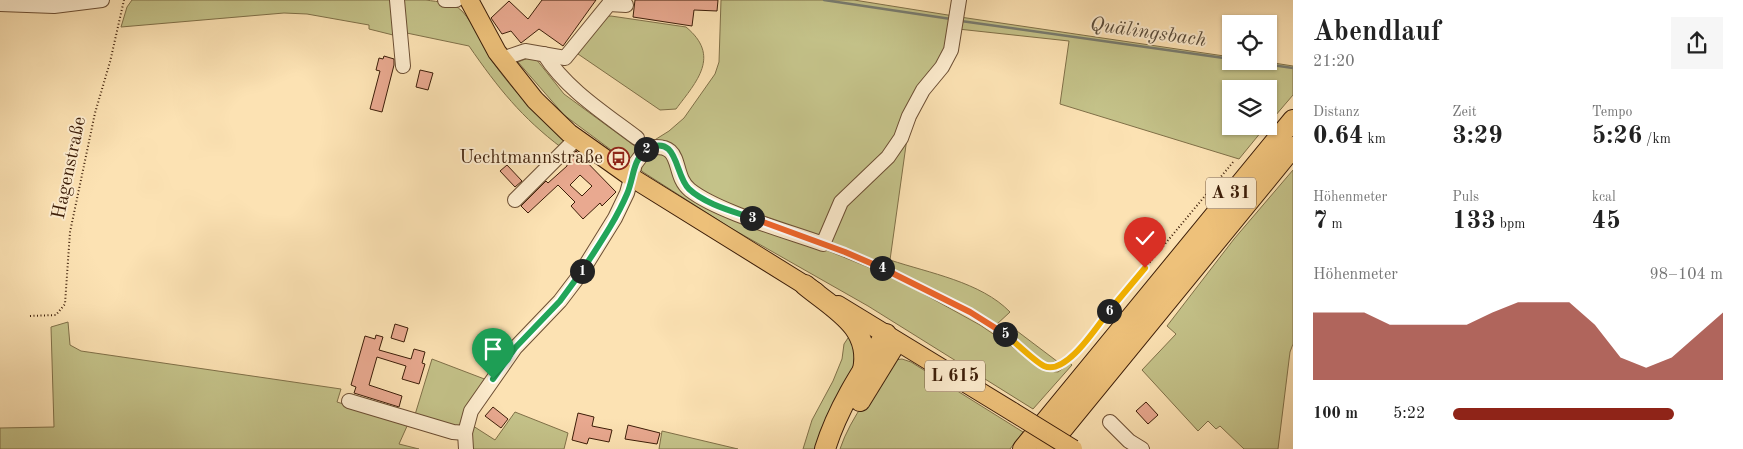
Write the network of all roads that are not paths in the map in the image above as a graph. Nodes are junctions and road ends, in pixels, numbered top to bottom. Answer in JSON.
{"nodes":[{"id":1,"x":102,"y":0,"type":"edge"},
{"id":2,"x":397,"y":0,"type":"edge"},
{"id":3,"x":445,"y":0,"type":"edge"},
{"id":4,"x":456,"y":0,"type":"edge"},
{"id":5,"x":469,"y":0,"type":"edge"},
{"id":6,"x":0,"y":4,"type":"edge"},
{"id":7,"x":626,"y":5,"type":"dead end"},
{"id":8,"x":958,"y":6,"type":"edge"},
{"id":9,"x":544,"y":54,"type":"junction"},
{"id":10,"x":502,"y":59,"type":"junction"},
{"id":11,"x":403,"y":66,"type":"dead end"},
{"id":12,"x":1293,"y":120,"type":"edge"},
{"id":13,"x":577,"y":138,"type":"junction"},
{"id":14,"x":637,"y":138,"type":"dead end"},
{"id":15,"x":1293,"y":148,"type":"edge"},
{"id":16,"x":631,"y":177,"type":"junction"},
{"id":17,"x":515,"y":200,"type":"dead end"},
{"id":18,"x":805,"y":285,"type":"junction"},
{"id":19,"x":891,"y":337,"type":"junction"},
{"id":20,"x":863,"y":370,"type":"junction"},
{"id":21,"x":349,"y":402,"type":"dead end"},
{"id":22,"x":1110,"y":422,"type":"dead end"},
{"id":23,"x":1064,"y":425,"type":"junction"},
{"id":24,"x":465,"y":433,"type":"junction"},
{"id":25,"x":466,"y":449,"type":"edge"},
{"id":26,"x":825,"y":449,"type":"edge"},
{"id":27,"x":836,"y":449,"type":"edge"},
{"id":28,"x":1023,"y":449,"type":"edge"},
{"id":29,"x":1046,"y":449,"type":"edge"},
{"id":30,"x":1054,"y":449,"type":"edge"},
{"id":31,"x":1073,"y":449,"type":"edge"},
{"id":32,"x":1142,"y":449,"type":"edge"}],
"edges":[{"from":1,"to":6,"type":"street"},
{"from":2,"to":11,"type":"street"},
{"from":3,"to":4,"type":"street"},
{"from":5,"to":10,"type":"main road","number":"L 615"},
{"from":7,"to":9,"type":"street"},
{"from":8,"to":16,"type":"street"},
{"from":9,"to":10,"type":"street"},
{"from":9,"to":14,"type":"street"},
{"from":10,"to":13,"type":"main road","number":"L 615"},
{"from":12,"to":28,"type":"highway","number":"A 31"},
{"from":13,"to":16,"type":"main road","number":"L 615"},
{"from":13,"to":17,"type":"street"},
{"from":15,"to":23,"type":"highway","number":"A 31"},
{"from":16,"to":18,"type":"main road","number":"L 615"},
{"from":16,"to":24,"type":"street"},
{"from":18,"to":19,"type":"main road","number":"L 615"},
{"from":18,"to":20,"type":"highway"},
{"from":19,"to":20,"type":"highway"},
{"from":19,"to":27,"type":"highway"},
{"from":19,"to":31,"type":"main road","number":"L 615","bridge":true},
{"from":20,"to":26,"type":"highway"},
{"from":21,"to":24,"type":"street"},
{"from":22,"to":32,"type":"street"},
{"from":23,"to":29,"type":"highway","number":"A 31"},
{"from":23,"to":30,"type":"highway"},
{"from":24,"to":25,"type":"street"}]}
